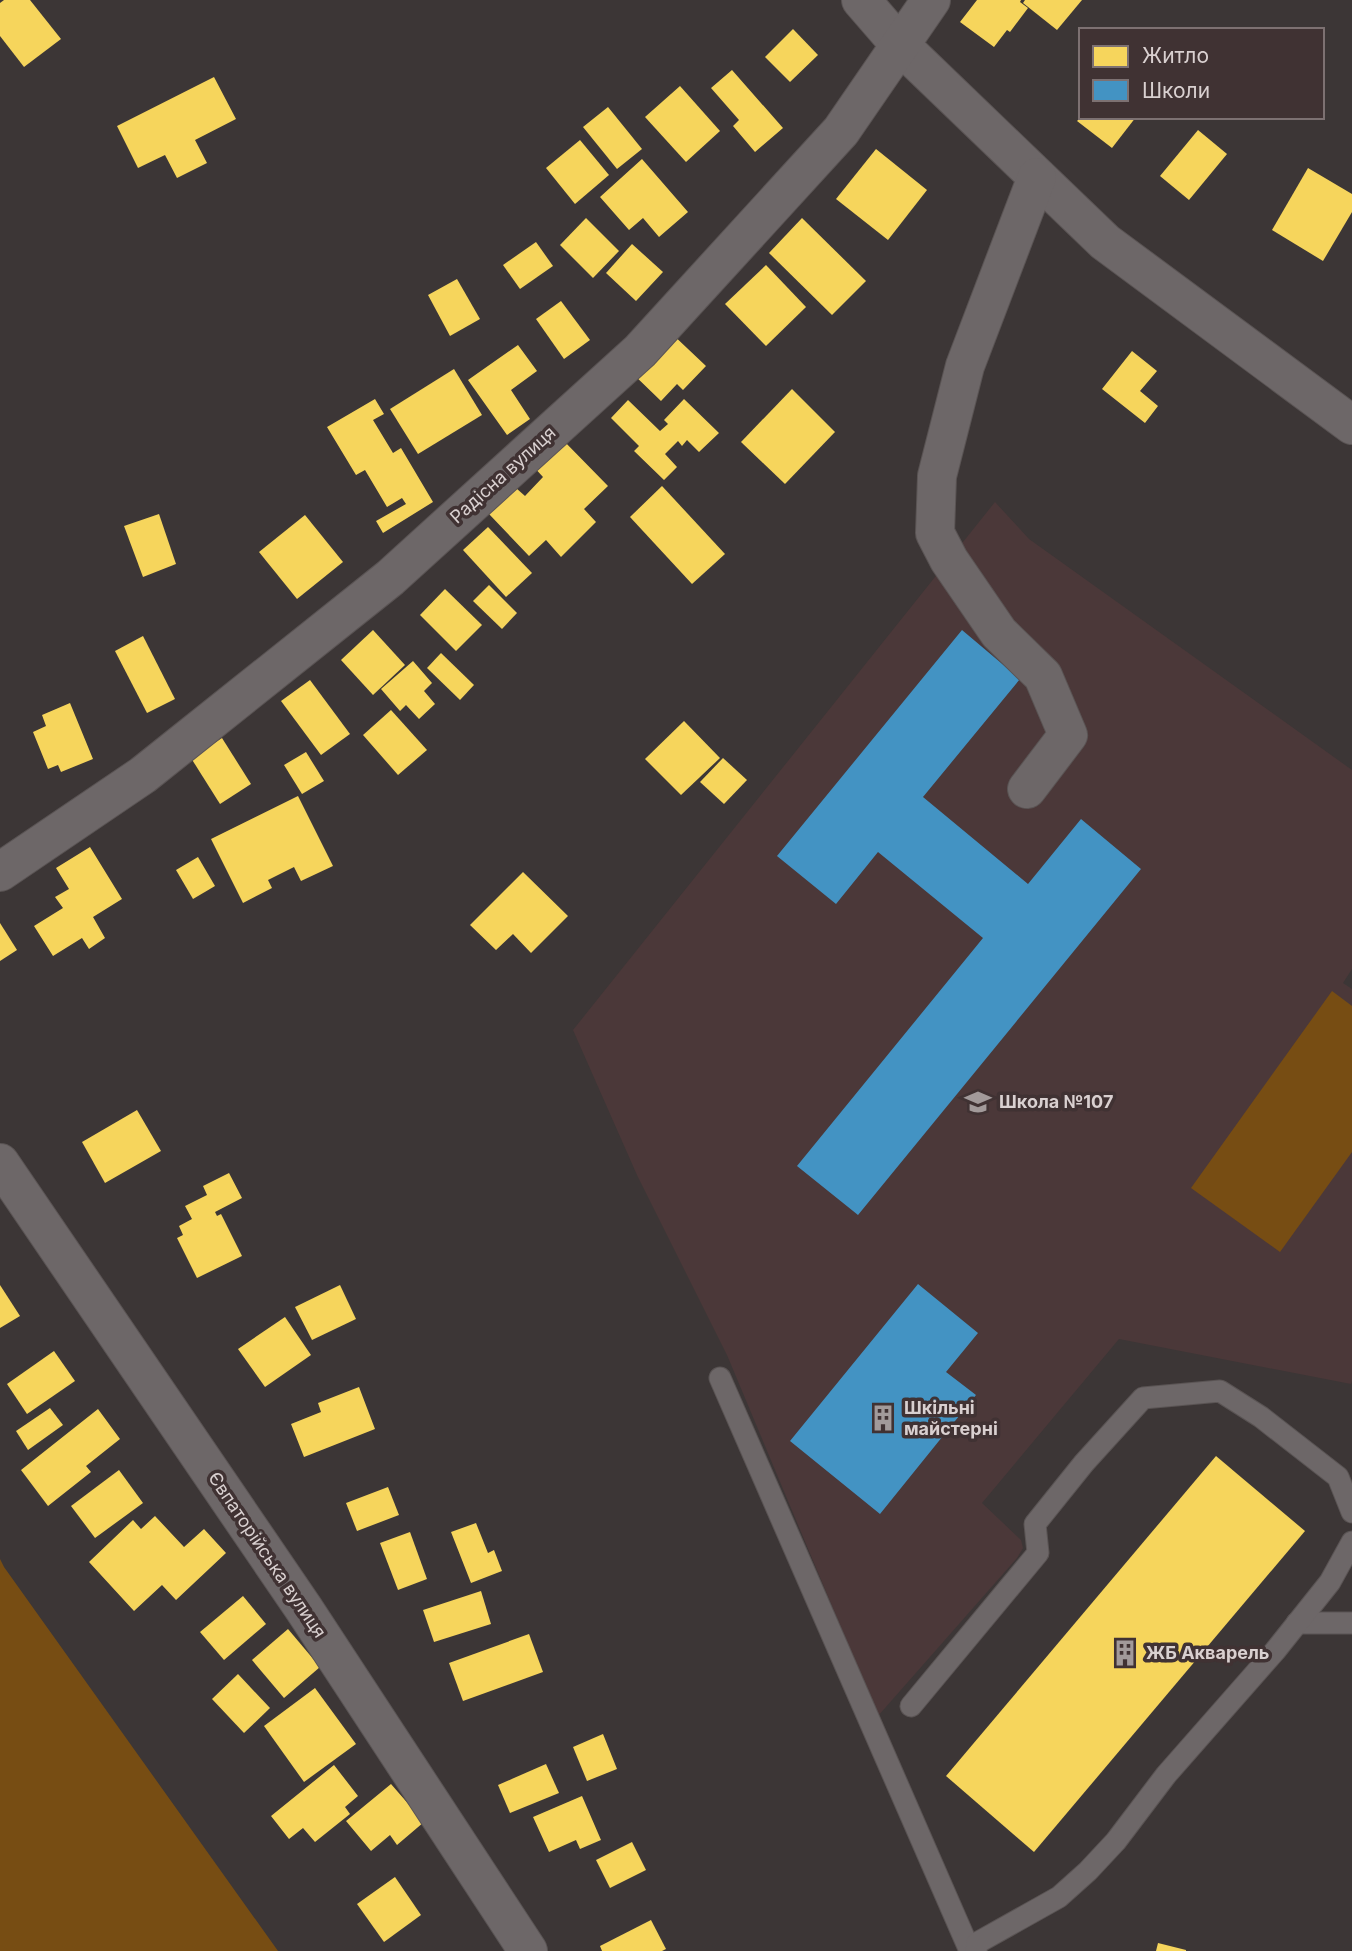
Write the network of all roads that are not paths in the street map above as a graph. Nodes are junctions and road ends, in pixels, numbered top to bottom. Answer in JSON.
{"nodes":[{"id":1,"x":861,"y":0,"type":"edge"},
{"id":2,"x":931,"y":0,"type":"edge"},
{"id":3,"x":900,"y":45,"type":"junction"},
{"id":4,"x":1037,"y":177,"type":"junction"},
{"id":5,"x":1352,"y":425,"type":"edge"},
{"id":6,"x":1027,"y":789,"type":"dead end"},
{"id":7,"x":0,"y":872,"type":"edge"},
{"id":8,"x":0,"y":1163,"type":"edge"},
{"id":9,"x":720,"y":1378,"type":"dead end"},
{"id":10,"x":1352,"y":1513,"type":"edge"},
{"id":11,"x":1352,"y":1542,"type":"edge"},
{"id":12,"x":1297,"y":1623,"type":"junction"},
{"id":13,"x":1352,"y":1623,"type":"edge"},
{"id":14,"x":911,"y":1706,"type":"dead end"},
{"id":15,"x":528,"y":1951,"type":"edge"},
{"id":16,"x":970,"y":1951,"type":"edge"},
{"id":17,"x":976,"y":1951,"type":"edge"}],
"edges":[{"from":1,"to":3,"type":"street"},
{"from":2,"to":3,"type":"street","name":"Радісна вулиця"},
{"from":3,"to":4,"type":"street"},
{"from":3,"to":7,"type":"street","name":"Радісна вулиця"},
{"from":4,"to":5,"type":"street"},
{"from":4,"to":6,"type":"street"},
{"from":8,"to":15,"type":"street","name":"Євпаторійська вулиця"},
{"from":9,"to":16,"type":"lane"},
{"from":10,"to":14,"type":"lane"},
{"from":11,"to":12,"type":"lane"},
{"from":12,"to":13,"type":"lane"},
{"from":12,"to":17,"type":"lane"}]}
